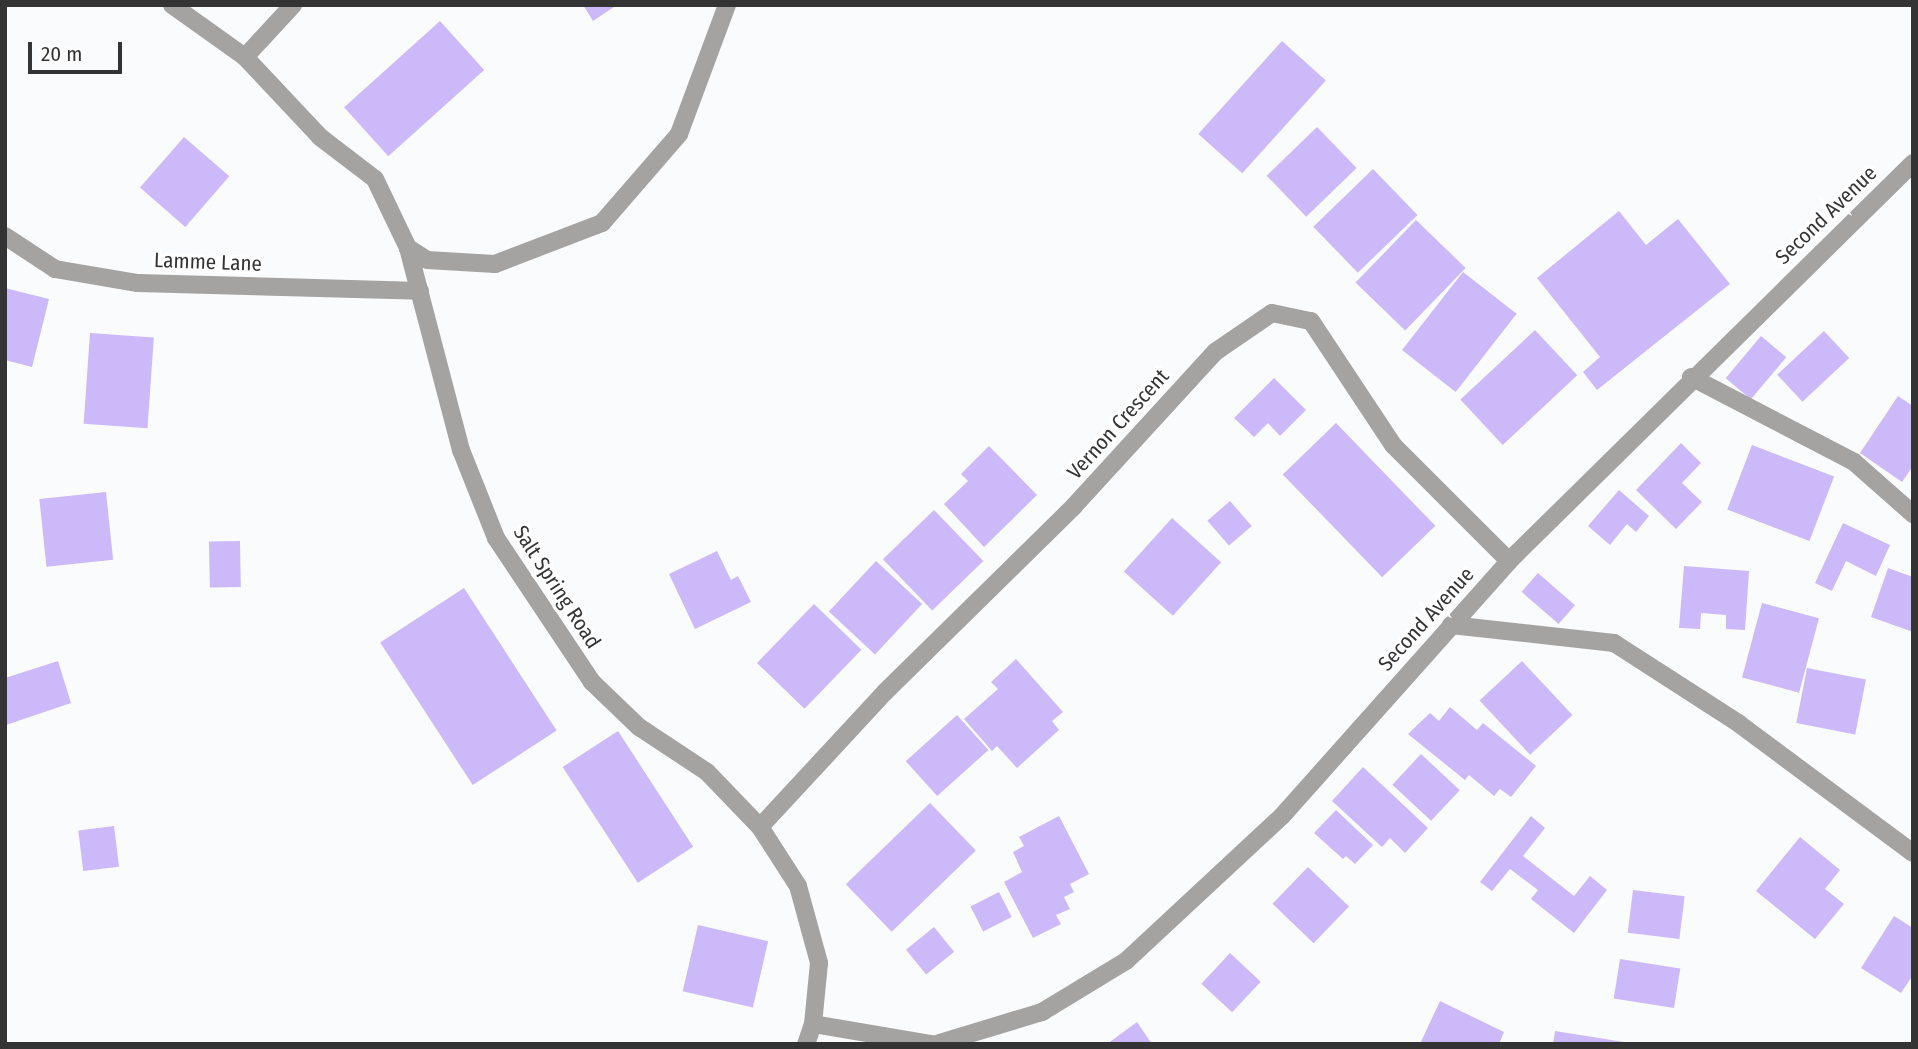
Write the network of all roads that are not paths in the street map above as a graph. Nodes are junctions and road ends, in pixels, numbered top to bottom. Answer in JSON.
{"nodes":[{"id":1,"x":172,"y":5,"type":"edge"},
{"id":2,"x":293,"y":5,"type":"edge"},
{"id":3,"x":727,"y":5,"type":"edge"},
{"id":4,"x":245,"y":57,"type":"junction"},
{"id":5,"x":1913,"y":163,"type":"edge"},
{"id":6,"x":5,"y":236,"type":"edge"},
{"id":7,"x":408,"y":247,"type":"junction"},
{"id":8,"x":420,"y":291,"type":"junction"},
{"id":9,"x":1690,"y":377,"type":"junction"},
{"id":10,"x":1913,"y":514,"type":"edge"},
{"id":11,"x":1508,"y":561,"type":"junction"},
{"id":12,"x":1451,"y":625,"type":"junction"},
{"id":13,"x":760,"y":827,"type":"junction"},
{"id":14,"x":1913,"y":853,"type":"edge"},
{"id":15,"x":813,"y":1024,"type":"junction"},
{"id":16,"x":806,"y":1044,"type":"edge"},
{"id":17,"x":934,"y":1044,"type":"edge"}],
"edges":[{"from":1,"to":4,"type":"street","name":"Salt Spring Road"},
{"from":2,"to":4,"type":"street"},
{"from":3,"to":7,"type":"street"},
{"from":4,"to":7,"type":"street","name":"Salt Spring Road"},
{"from":5,"to":9,"type":"street","name":"Second Avenue"},
{"from":6,"to":8,"type":"street","name":"Lamme Lane"},
{"from":7,"to":8,"type":"street","name":"Salt Spring Road"},
{"from":8,"to":13,"type":"street","name":"Salt Spring Road"},
{"from":9,"to":10,"type":"street"},
{"from":9,"to":11,"type":"street","name":"Second Avenue"},
{"from":11,"to":12,"type":"street","name":"Second Avenue"},
{"from":11,"to":13,"type":"street","name":"Vernon Crescent"},
{"from":12,"to":14,"type":"street"},
{"from":12,"to":17,"type":"street","name":"Second Avenue"},
{"from":13,"to":15,"type":"street","name":"Salt Spring Road"},
{"from":15,"to":16,"type":"street","name":"Salt Spring Road"},
{"from":15,"to":17,"type":"street","name":"Second Avenue"}]}
